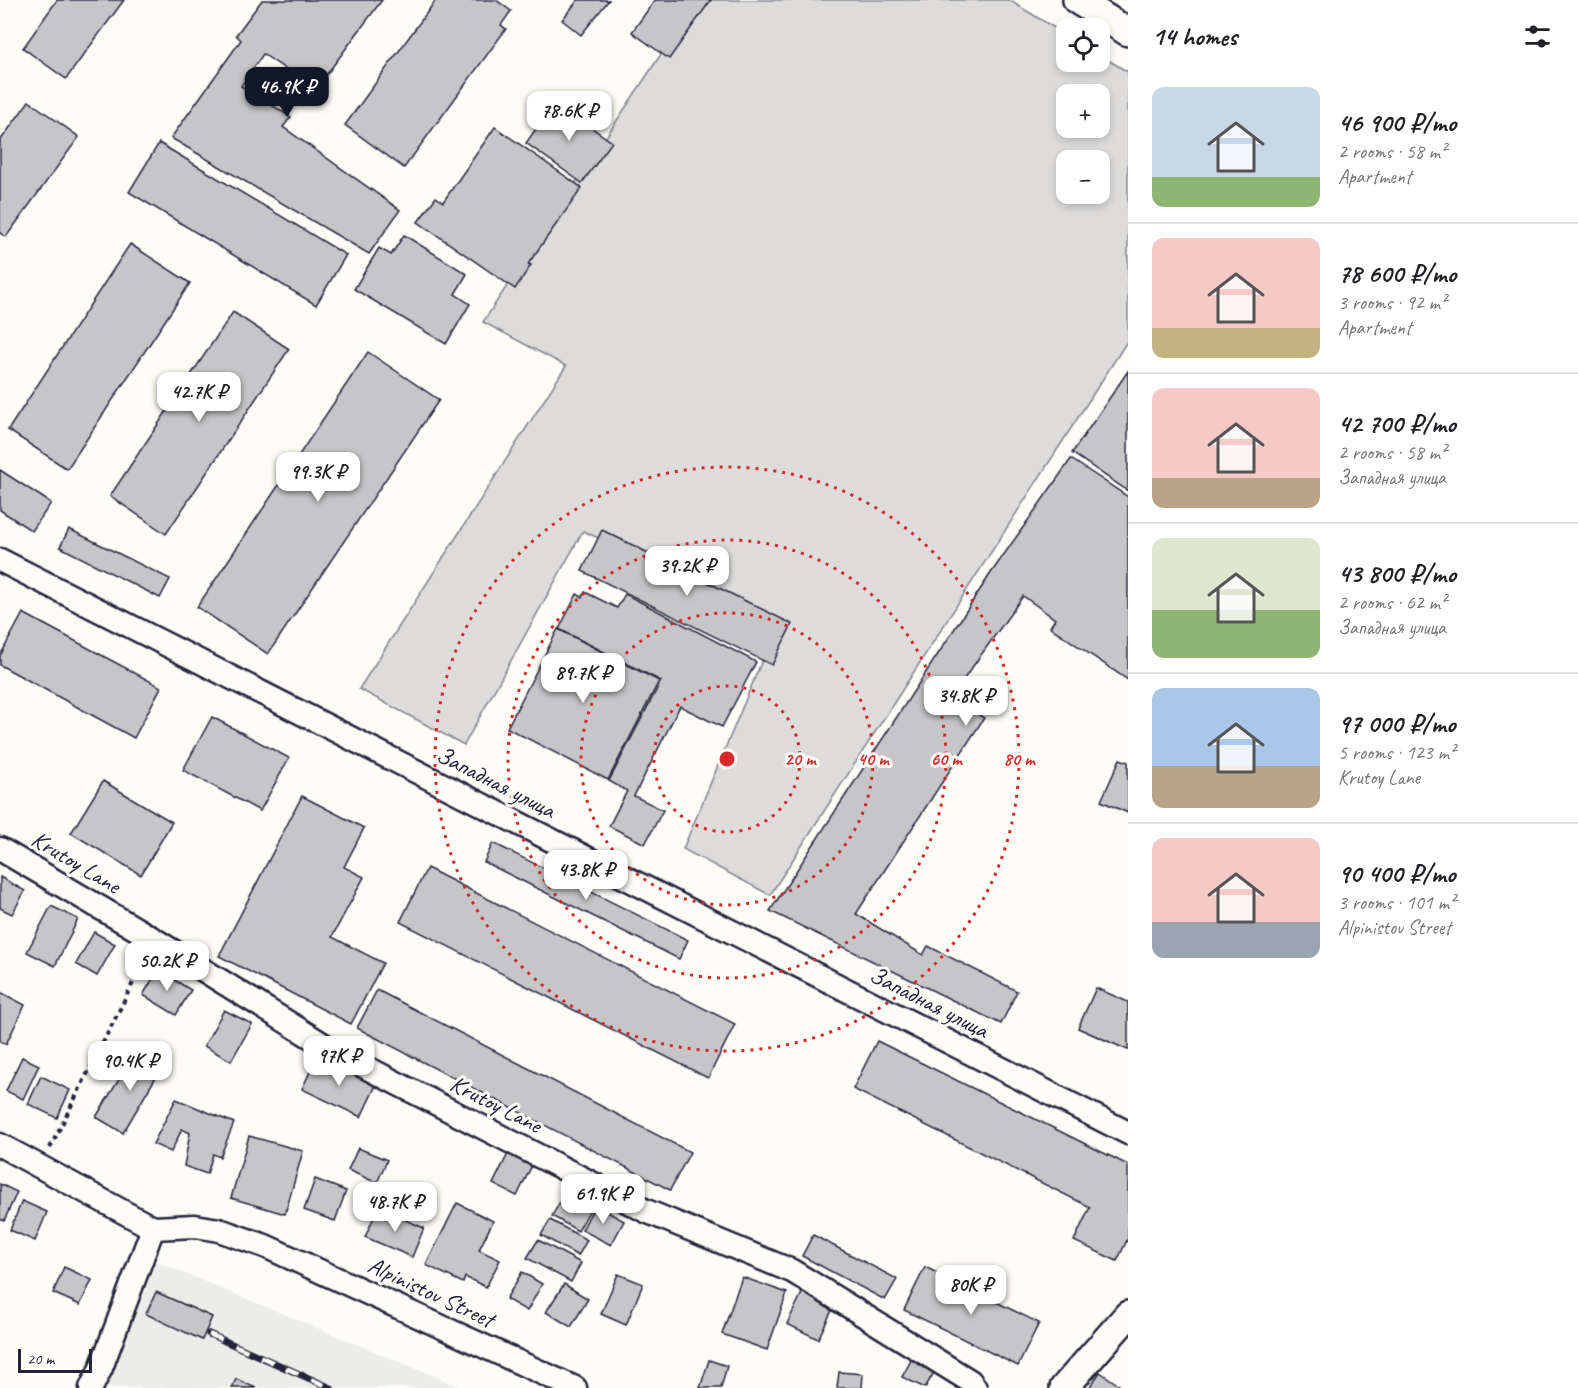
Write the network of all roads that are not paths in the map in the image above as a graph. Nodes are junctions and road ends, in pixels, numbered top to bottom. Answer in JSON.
{"nodes":[{"id":1,"x":1077,"y":0,"type":"edge"},
{"id":2,"x":1128,"y":32,"type":"edge"},
{"id":3,"x":0,"y":560,"type":"edge"},
{"id":4,"x":0,"y":849,"type":"edge"},
{"id":5,"x":1128,"y":1133,"type":"edge"},
{"id":6,"x":0,"y":1145,"type":"edge"},
{"id":7,"x":153,"y":1228,"type":"junction"},
{"id":8,"x":1128,"y":1315,"type":"edge"},
{"id":9,"x":91,"y":1388,"type":"edge"},
{"id":10,"x":575,"y":1388,"type":"edge"},
{"id":11,"x":975,"y":1388,"type":"edge"},
{"id":12,"x":1064,"y":1388,"type":"edge"}],
"edges":[{"from":1,"to":2,"type":"street"},
{"from":3,"to":5,"type":"street","name":"Западная улица"},
{"from":4,"to":11,"type":"street","name":"Krutoy Lane"},
{"from":6,"to":7,"type":"street"},
{"from":7,"to":9,"type":"street"},
{"from":7,"to":10,"type":"street","name":"Alpinistov Street"},
{"from":8,"to":12,"type":"street"}]}
